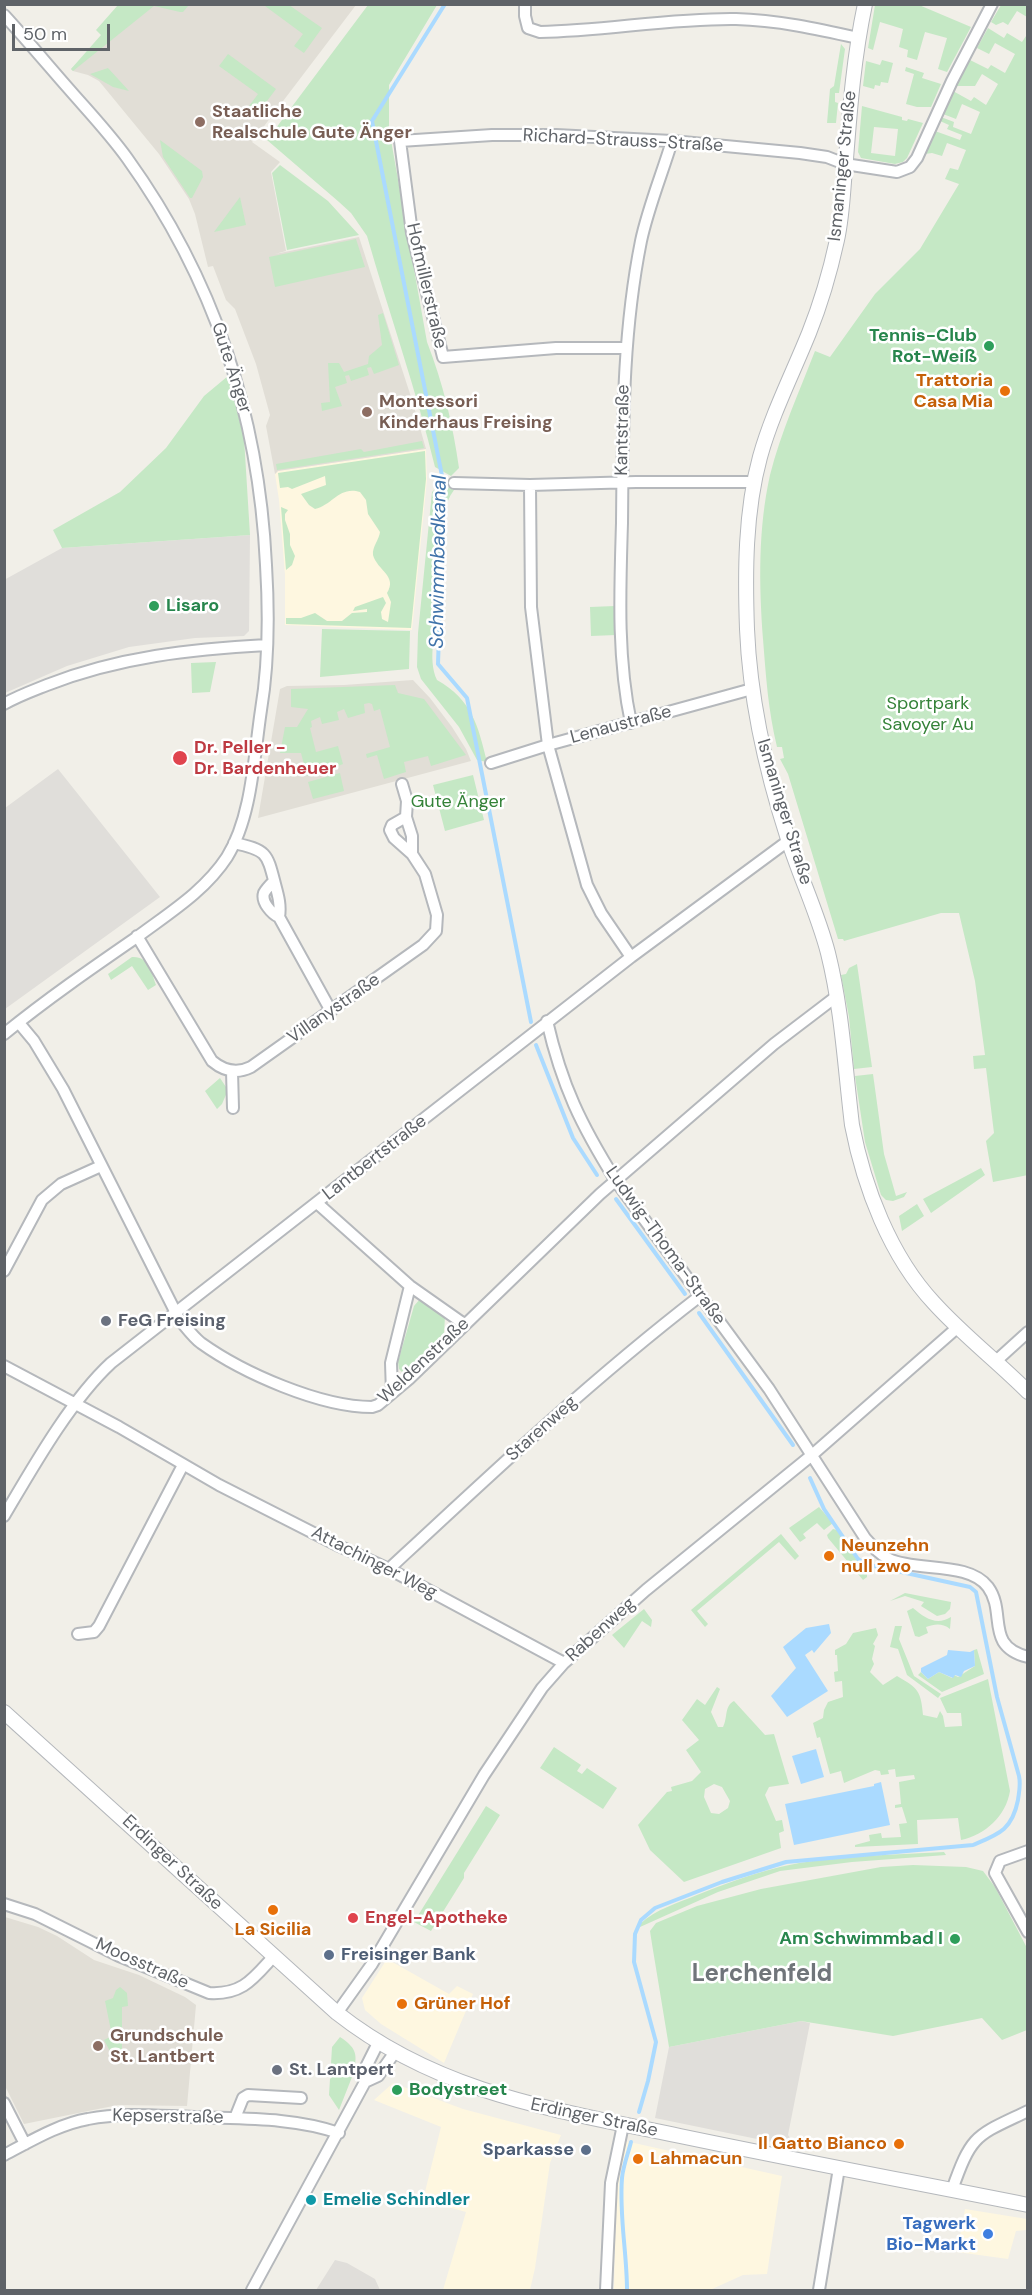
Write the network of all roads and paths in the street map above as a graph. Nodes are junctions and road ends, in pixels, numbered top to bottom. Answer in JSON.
{"nodes":[{"id":1,"x":525,"y":4,"type":"edge"},
{"id":2,"x":865,"y":4,"type":"edge"},
{"id":3,"x":992,"y":4,"type":"edge"},
{"id":4,"x":4,"y":15,"type":"edge"},
{"id":5,"x":858,"y":38,"type":"junction"},
{"id":6,"x":400,"y":141,"type":"joint"},
{"id":7,"x":672,"y":141,"type":"junction"},
{"id":8,"x":845,"y":164,"type":"junction"},
{"id":9,"x":625,"y":348,"type":"junction"},
{"id":10,"x":622,"y":482,"type":"junction"},
{"id":11,"x":754,"y":482,"type":"junction"},
{"id":12,"x":454,"y":483,"type":"dead end"},
{"id":13,"x":530,"y":485,"type":"junction"},
{"id":14,"x":267,"y":645,"type":"junction"},
{"id":15,"x":752,"y":689,"type":"junction"},
{"id":16,"x":4,"y":704,"type":"edge"},
{"id":17,"x":631,"y":723,"type":"junction"},
{"id":18,"x":549,"y":745,"type":"junction"},
{"id":19,"x":491,"y":763,"type":"dead end"},
{"id":20,"x":402,"y":784,"type":"dead end"},
{"id":21,"x":406,"y":817,"type":"junction"},
{"id":22,"x":788,"y":841,"type":"junction"},
{"id":23,"x":234,"y":843,"type":"junction"},
{"id":24,"x":412,"y":854,"type":"junction"},
{"id":25,"x":137,"y":936,"type":"junction"},
{"id":26,"x":631,"y":957,"type":"junction"},
{"id":27,"x":837,"y":996,"type":"junction"},
{"id":28,"x":331,"y":1011,"type":"junction"},
{"id":29,"x":547,"y":1021,"type":"junction"},
{"id":30,"x":19,"y":1023,"type":"junction"},
{"id":31,"x":4,"y":1034,"type":"edge"},
{"id":32,"x":232,"y":1071,"type":"junction"},
{"id":33,"x":233,"y":1108,"type":"dead end"},
{"id":34,"x":101,"y":1166,"type":"junction"},
{"id":35,"x":616,"y":1181,"type":"junction"},
{"id":36,"x":317,"y":1203,"type":"junction"},
{"id":37,"x":4,"y":1271,"type":"edge"},
{"id":38,"x":410,"y":1286,"type":"junction"},
{"id":39,"x":700,"y":1296,"type":"junction"},
{"id":40,"x":175,"y":1311,"type":"junction"},
{"id":41,"x":464,"y":1324,"type":"junction"},
{"id":42,"x":958,"y":1327,"type":"junction"},
{"id":43,"x":1028,"y":1332,"type":"edge"},
{"id":44,"x":996,"y":1361,"type":"junction"},
{"id":45,"x":4,"y":1366,"type":"edge"},
{"id":46,"x":1028,"y":1392,"type":"edge"},
{"id":47,"x":392,"y":1393,"type":"junction"},
{"id":48,"x":75,"y":1405,"type":"junction"},
{"id":49,"x":812,"y":1455,"type":"junction"},
{"id":50,"x":183,"y":1465,"type":"junction"},
{"id":51,"x":4,"y":1516,"type":"edge"},
{"id":52,"x":389,"y":1569,"type":"junction"},
{"id":53,"x":78,"y":1634,"type":"dead end"},
{"id":54,"x":1028,"y":1657,"type":"edge"},
{"id":55,"x":564,"y":1663,"type":"junction"},
{"id":56,"x":4,"y":1712,"type":"edge"},
{"id":57,"x":1028,"y":1851,"type":"edge"},
{"id":58,"x":4,"y":1904,"type":"edge"},
{"id":59,"x":1028,"y":1932,"type":"edge"},
{"id":60,"x":273,"y":1957,"type":"junction"},
{"id":61,"x":337,"y":2013,"type":"junction"},
{"id":62,"x":378,"y":2042,"type":"junction"},
{"id":63,"x":395,"y":2052,"type":"junction"},
{"id":64,"x":365,"y":2082,"type":"junction"},
{"id":65,"x":301,"y":2098,"type":"dead end"},
{"id":66,"x":4,"y":2103,"type":"edge"},
{"id":67,"x":1028,"y":2111,"type":"edge"},
{"id":68,"x":235,"y":2118,"type":"junction"},
{"id":69,"x":623,"y":2125,"type":"junction"},
{"id":70,"x":339,"y":2133,"type":"junction"},
{"id":71,"x":25,"y":2144,"type":"junction"},
{"id":72,"x":4,"y":2155,"type":"edge"},
{"id":73,"x":839,"y":2168,"type":"junction"},
{"id":74,"x":952,"y":2190,"type":"junction"},
{"id":75,"x":1028,"y":2205,"type":"edge"},
{"id":76,"x":252,"y":2290,"type":"edge"},
{"id":77,"x":606,"y":2290,"type":"edge"},
{"id":78,"x":819,"y":2290,"type":"edge"}],
"edges":[{"from":1,"to":5,"type":"street"},
{"from":2,"to":5,"type":"street","name":"Ismaninger Straße"},
{"from":3,"to":8,"type":"street","name":"Richard-Strauss-Straße"},
{"from":4,"to":14,"type":"street","name":"Gute Änger"},
{"from":5,"to":8,"type":"street","name":"Ismaninger Straße"},
{"from":6,"to":7,"type":"street","name":"Richard-Strauss-Straße"},
{"from":6,"to":9,"type":"street","name":"Hofmillerstraße"},
{"from":7,"to":8,"type":"street","name":"Richard-Strauss-Straße"},
{"from":7,"to":9,"type":"street","name":"Kantstraße"},
{"from":8,"to":11,"type":"street","name":"Ismaninger Straße"},
{"from":9,"to":10,"type":"street","name":"Kantstraße"},
{"from":10,"to":11,"type":"street"},
{"from":10,"to":13,"type":"street"},
{"from":10,"to":17,"type":"street","name":"Kantstraße"},
{"from":11,"to":15,"type":"street","name":"Ismaninger Straße"},
{"from":12,"to":13,"type":"street"},
{"from":13,"to":18,"type":"street"},
{"from":14,"to":16,"type":"street"},
{"from":14,"to":23,"type":"street","name":"Gute Änger"},
{"from":15,"to":17,"type":"street","name":"Lenaustraße"},
{"from":15,"to":22,"type":"street","name":"Ismaninger Straße"},
{"from":17,"to":18,"type":"street","name":"Lenaustraße"},
{"from":18,"to":19,"type":"street","name":"Lenaustraße"},
{"from":18,"to":26,"type":"street"},
{"from":20,"to":21,"type":"street"},
{"from":21,"to":24,"type":"street"},
{"from":21,"to":24,"type":"street"},
{"from":22,"to":26,"type":"street","name":"Lantbertstraße"},
{"from":22,"to":27,"type":"street","name":"Ismaninger Straße"},
{"from":23,"to":25,"type":"street","name":"Gute Änger"},
{"from":23,"to":28,"type":"street"},
{"from":24,"to":28,"type":"street","name":"Villanystraße"},
{"from":25,"to":30,"type":"street","name":"Gute Änger"},
{"from":25,"to":32,"type":"street"},
{"from":26,"to":29,"type":"street","name":"Lantbertstraße"},
{"from":27,"to":35,"type":"street","name":"Weldenstraße"},
{"from":27,"to":42,"type":"street","name":"Ismaninger Straße"},
{"from":28,"to":32,"type":"street","name":"Villanystraße"},
{"from":29,"to":35,"type":"street","name":"Ludwig-Thoma-Straße"},
{"from":29,"to":36,"type":"street","name":"Lantbertstraße"},
{"from":30,"to":31,"type":"street","name":"Gute Änger"},
{"from":30,"to":34,"type":"street","name":"Weldenstraße"},
{"from":32,"to":33,"type":"street"},
{"from":34,"to":37,"type":"street"},
{"from":34,"to":40,"type":"street","name":"Weldenstraße"},
{"from":35,"to":39,"type":"street","name":"Ludwig-Thoma-Straße"},
{"from":35,"to":41,"type":"street","name":"Weldenstraße"},
{"from":36,"to":38,"type":"street"},
{"from":36,"to":40,"type":"street","name":"Lantbertstraße"},
{"from":38,"to":41,"type":"street"},
{"from":38,"to":47,"type":"street"},
{"from":39,"to":49,"type":"street","name":"Ludwig-Thoma-Straße"},
{"from":39,"to":52,"type":"street","name":"Starenweg"},
{"from":40,"to":47,"type":"street","name":"Weldenstraße"},
{"from":40,"to":48,"type":"street","name":"Lantbertstraße"},
{"from":41,"to":47,"type":"street","name":"Weldenstraße"},
{"from":42,"to":44,"type":"street","name":"Ismaninger Straße"},
{"from":42,"to":49,"type":"street","name":"Rabenweg"},
{"from":43,"to":44,"type":"street"},
{"from":44,"to":46,"type":"street","name":"Ismaninger Straße"},
{"from":45,"to":48,"type":"street","name":"Attachinger Weg"},
{"from":48,"to":50,"type":"street","name":"Attachinger Weg"},
{"from":48,"to":51,"type":"street","name":"Lantbertstraße"},
{"from":49,"to":54,"type":"street","name":"Ludwig-Thoma-Straße"},
{"from":49,"to":55,"type":"street","name":"Rabenweg"},
{"from":50,"to":52,"type":"street","name":"Attachinger Weg"},
{"from":50,"to":53,"type":"street"},
{"from":52,"to":55,"type":"street","name":"Attachinger Weg"},
{"from":55,"to":61,"type":"street","name":"Rabenweg"},
{"from":56,"to":60,"type":"street","name":"Erdinger Straße"},
{"from":57,"to":59,"type":"street"},
{"from":58,"to":60,"type":"street","name":"Moosstraße"},
{"from":60,"to":61,"type":"street","name":"Erdinger Straße"},
{"from":61,"to":62,"type":"street","name":"Erdinger Straße"},
{"from":62,"to":63,"type":"street","name":"Erdinger Straße"},
{"from":62,"to":64,"type":"street"},
{"from":63,"to":64,"type":"street"},
{"from":63,"to":69,"type":"street","name":"Erdinger Straße"},
{"from":64,"to":70,"type":"street"},
{"from":65,"to":68,"type":"street"},
{"from":66,"to":71,"type":"street"},
{"from":67,"to":74,"type":"street"},
{"from":68,"to":70,"type":"street","name":"Kepserstraße"},
{"from":68,"to":71,"type":"street","name":"Kepserstraße"},
{"from":69,"to":73,"type":"street","name":"Erdinger Straße"},
{"from":69,"to":77,"type":"street"},
{"from":70,"to":76,"type":"street"},
{"from":71,"to":72,"type":"street","name":"Kepserstraße"},
{"from":73,"to":74,"type":"street","name":"Erdinger Straße"},
{"from":73,"to":78,"type":"street"},
{"from":74,"to":75,"type":"street","name":"Erdinger Straße"}]}
